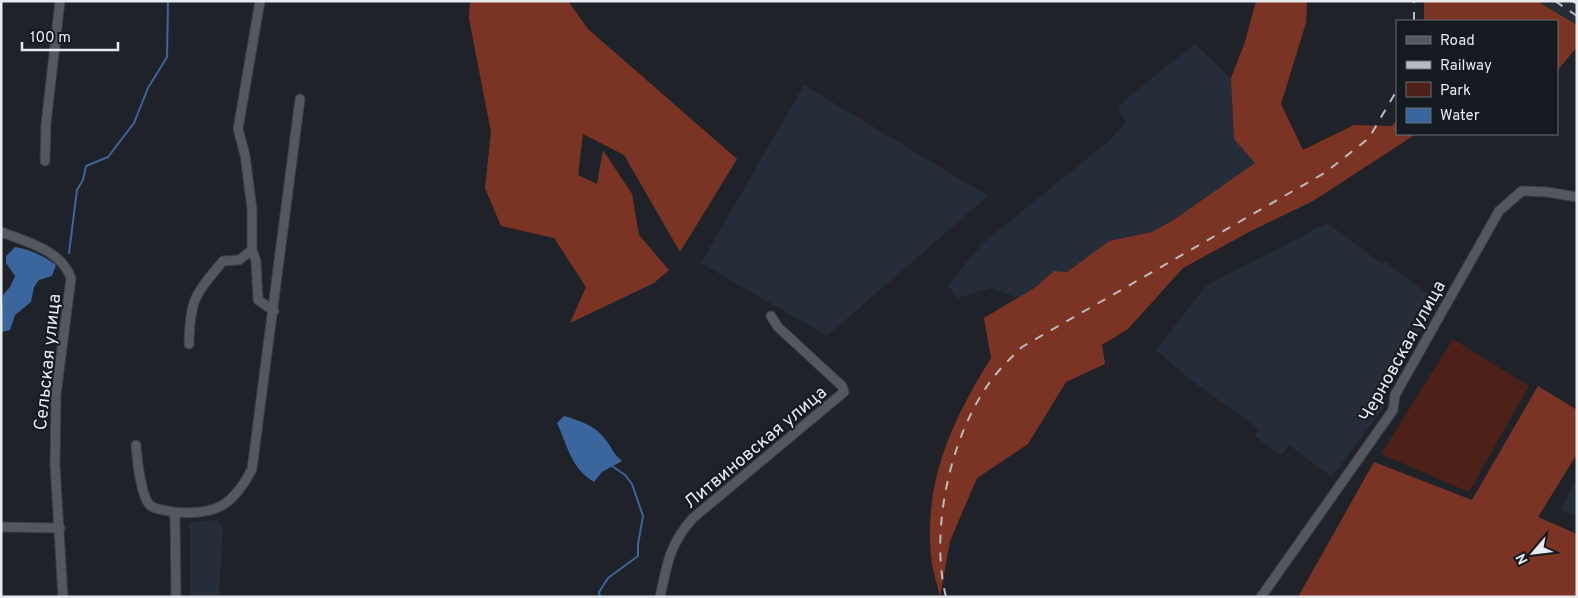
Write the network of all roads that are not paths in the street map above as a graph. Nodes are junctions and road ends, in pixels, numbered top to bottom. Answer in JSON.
{"nodes":[{"id":1,"x":60,"y":1,"type":"edge"},
{"id":2,"x":260,"y":1,"type":"edge"},
{"id":3,"x":300,"y":99,"type":"dead end"},
{"id":4,"x":45,"y":161,"type":"dead end"},
{"id":5,"x":1577,"y":197,"type":"edge"},
{"id":6,"x":1,"y":232,"type":"edge"},
{"id":7,"x":252,"y":250,"type":"junction"},
{"id":8,"x":274,"y":311,"type":"junction"},
{"id":9,"x":771,"y":316,"type":"dead end"},
{"id":10,"x":190,"y":344,"type":"dead end"},
{"id":11,"x":136,"y":446,"type":"dead end"},
{"id":12,"x":173,"y":512,"type":"junction"},
{"id":13,"x":1,"y":527,"type":"edge"},
{"id":14,"x":60,"y":528,"type":"junction"},
{"id":15,"x":63,"y":597,"type":"edge"},
{"id":16,"x":176,"y":597,"type":"edge"},
{"id":17,"x":660,"y":597,"type":"edge"},
{"id":18,"x":1260,"y":597,"type":"edge"}],
"edges":[{"from":1,"to":4,"type":"street"},
{"from":2,"to":7,"type":"street"},
{"from":3,"to":8,"type":"street"},
{"from":5,"to":18,"type":"street","name":"Черновская улица"},
{"from":6,"to":14,"type":"street","name":"Сельская улица"},
{"from":7,"to":8,"type":"street"},
{"from":7,"to":10,"type":"street"},
{"from":8,"to":12,"type":"street"},
{"from":9,"to":17,"type":"street","name":"Литвиновская улица"},
{"from":11,"to":12,"type":"street"},
{"from":12,"to":16,"type":"street"},
{"from":13,"to":14,"type":"street"},
{"from":14,"to":15,"type":"street","name":"Сельская улица"}]}
